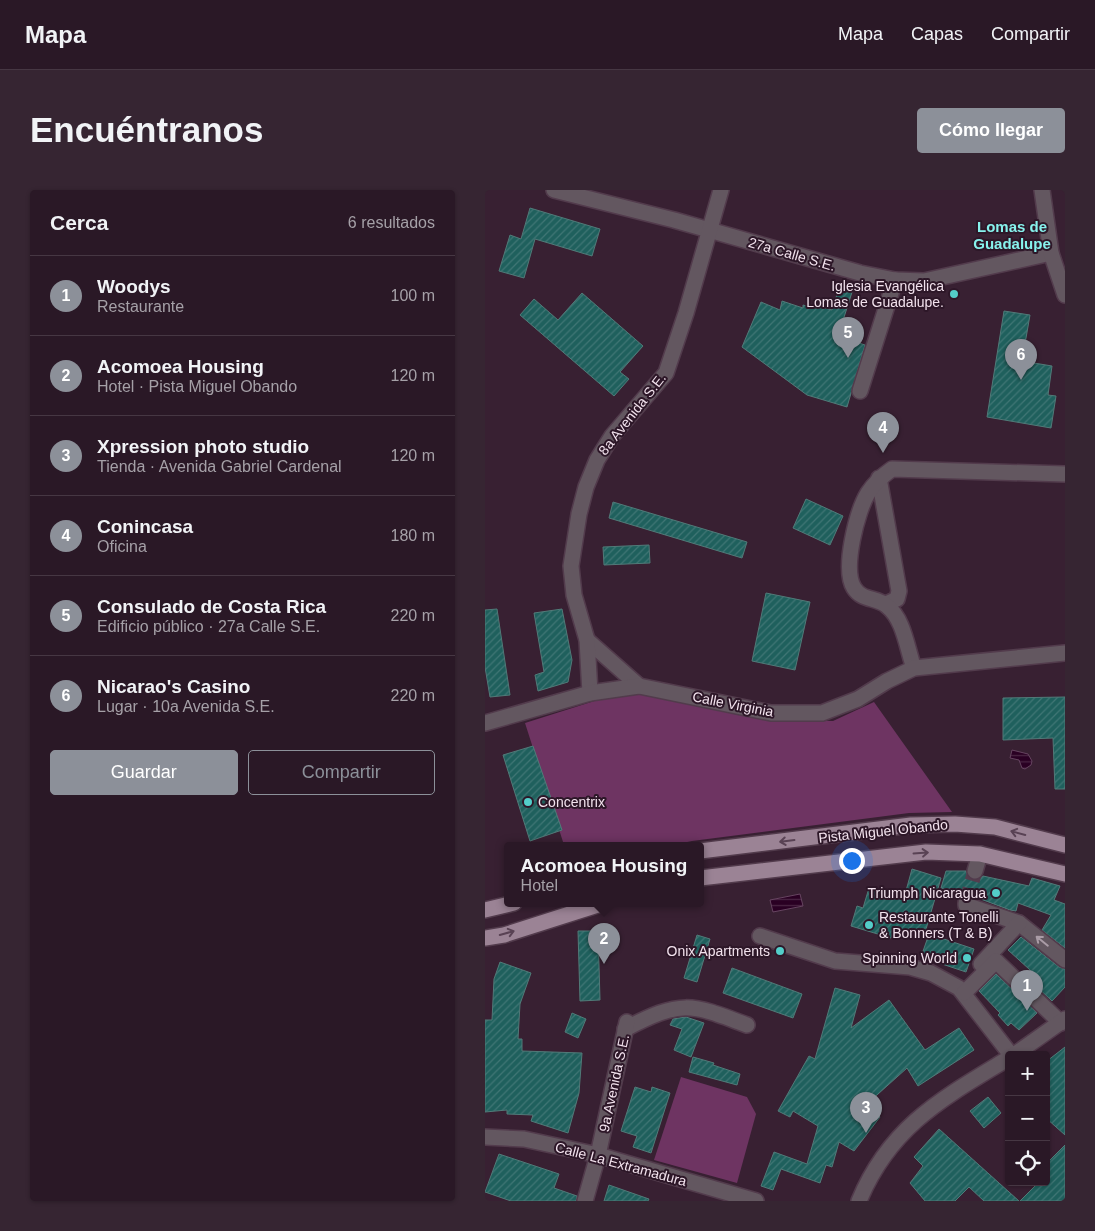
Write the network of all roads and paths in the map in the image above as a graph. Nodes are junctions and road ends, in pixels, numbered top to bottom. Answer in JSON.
{"nodes":[{"id":1,"x":554,"y":190,"type":"edge"},
{"id":2,"x":721,"y":190,"type":"edge"},
{"id":3,"x":1042,"y":190,"type":"edge"},
{"id":4,"x":579,"y":193,"type":"edge"},
{"id":5,"x":711,"y":230,"type":"junction"},
{"id":6,"x":1051,"y":253,"type":"junction"},
{"id":7,"x":895,"y":280,"type":"junction"},
{"id":8,"x":1065,"y":295,"type":"edge"},
{"id":9,"x":861,"y":391,"type":"dead end"},
{"id":10,"x":1065,"y":474,"type":"edge"},
{"id":11,"x":879,"y":478,"type":"junction"},
{"id":12,"x":886,"y":604,"type":"junction"},
{"id":13,"x":587,"y":640,"type":"junction"},
{"id":14,"x":1065,"y":653,"type":"edge"},
{"id":15,"x":914,"y":668,"type":"junction"},
{"id":16,"x":639,"y":686,"type":"junction"},
{"id":17,"x":590,"y":693,"type":"junction"},
{"id":18,"x":485,"y":722,"type":"edge"},
{"id":19,"x":1065,"y":845,"type":"edge"},
{"id":20,"x":704,"y":850,"type":"edge"},
{"id":21,"x":980,"y":854,"type":"junction"},
{"id":22,"x":975,"y":871,"type":"tunnel mouth"},
{"id":23,"x":1065,"y":874,"type":"edge"},
{"id":24,"x":704,"y":878,"type":"edge"},
{"id":25,"x":967,"y":903,"type":"dead end"},
{"id":26,"x":504,"y":905,"type":"edge"},
{"id":27,"x":592,"y":907,"type":"edge"},
{"id":28,"x":485,"y":910,"type":"edge"},
{"id":29,"x":1019,"y":923,"type":"junction"},
{"id":30,"x":760,"y":936,"type":"dead end"},
{"id":31,"x":485,"y":938,"type":"edge"},
{"id":32,"x":1065,"y":960,"type":"edge"},
{"id":33,"x":962,"y":991,"type":"junction"},
{"id":34,"x":1063,"y":1021,"type":"edge"},
{"id":35,"x":747,"y":1025,"type":"dead end"},
{"id":36,"x":1010,"y":1051,"type":"edge"},
{"id":37,"x":1019,"y":1051,"type":"edge"},
{"id":38,"x":1005,"y":1060,"type":"edge"},
{"id":39,"x":485,"y":1137,"type":"edge"},
{"id":40,"x":598,"y":1155,"type":"junction"},
{"id":41,"x":585,"y":1201,"type":"edge"},
{"id":42,"x":756,"y":1201,"type":"edge"},
{"id":43,"x":859,"y":1201,"type":"edge"}],
"edges":[{"from":1,"to":4,"type":"street","name":"27a Calle S.E."},
{"from":2,"to":5,"type":"street","name":"8a Avenida S.E."},
{"from":3,"to":6,"type":"street"},
{"from":4,"to":5,"type":"street","name":"27a Calle S.E."},
{"from":5,"to":7,"type":"street","name":"27a Calle S.E."},
{"from":5,"to":13,"type":"street","name":"8a Avenida S.E."},
{"from":6,"to":7,"type":"street","name":"27a Calle S.E."},
{"from":6,"to":8,"type":"street"},
{"from":7,"to":9,"type":"street"},
{"from":10,"to":11,"type":"street"},
{"from":11,"to":12,"type":"street"},
{"from":11,"to":12,"type":"street"},
{"from":12,"to":15,"type":"street"},
{"from":13,"to":16,"type":"street"},
{"from":13,"to":17,"type":"street","name":"8a Avenida S.E."},
{"from":14,"to":15,"type":"street","name":"Calle Virginia"},
{"from":15,"to":16,"type":"street","name":"Calle Virginia"},
{"from":16,"to":17,"type":"street","name":"Calle Virginia"},
{"from":17,"to":18,"type":"street","name":"Calle Virginia"},
{"from":19,"to":20,"type":"main road","name":"Pista Miguel Obando","one_way":true},
{"from":21,"to":22,"type":"street"},
{"from":21,"to":23,"type":"main road","name":"Pista Miguel Obando"},
{"from":24,"to":21,"type":"main road","name":"Pista Miguel Obando","one_way":true},
{"from":25,"to":29,"type":"street"},
{"from":26,"to":28,"type":"main road"},
{"from":31,"to":27,"type":"main road","one_way":true},
{"from":32,"to":29,"type":"street","one_way":true},
{"from":29,"to":33,"type":"street"},
{"from":30,"to":33,"type":"street"},
{"from":33,"to":34,"type":"street"},
{"from":33,"to":36,"type":"street"},
{"from":34,"to":37,"type":"street"},
{"from":35,"to":40,"type":"street","name":"9a Avenida S.E."},
{"from":38,"to":43,"type":"street"},
{"from":39,"to":40,"type":"street","name":"Calle La Extramadura"},
{"from":40,"to":41,"type":"street","name":"9a Avenida S.E."},
{"from":40,"to":42,"type":"street","name":"Calle La Extramadura"}]}
